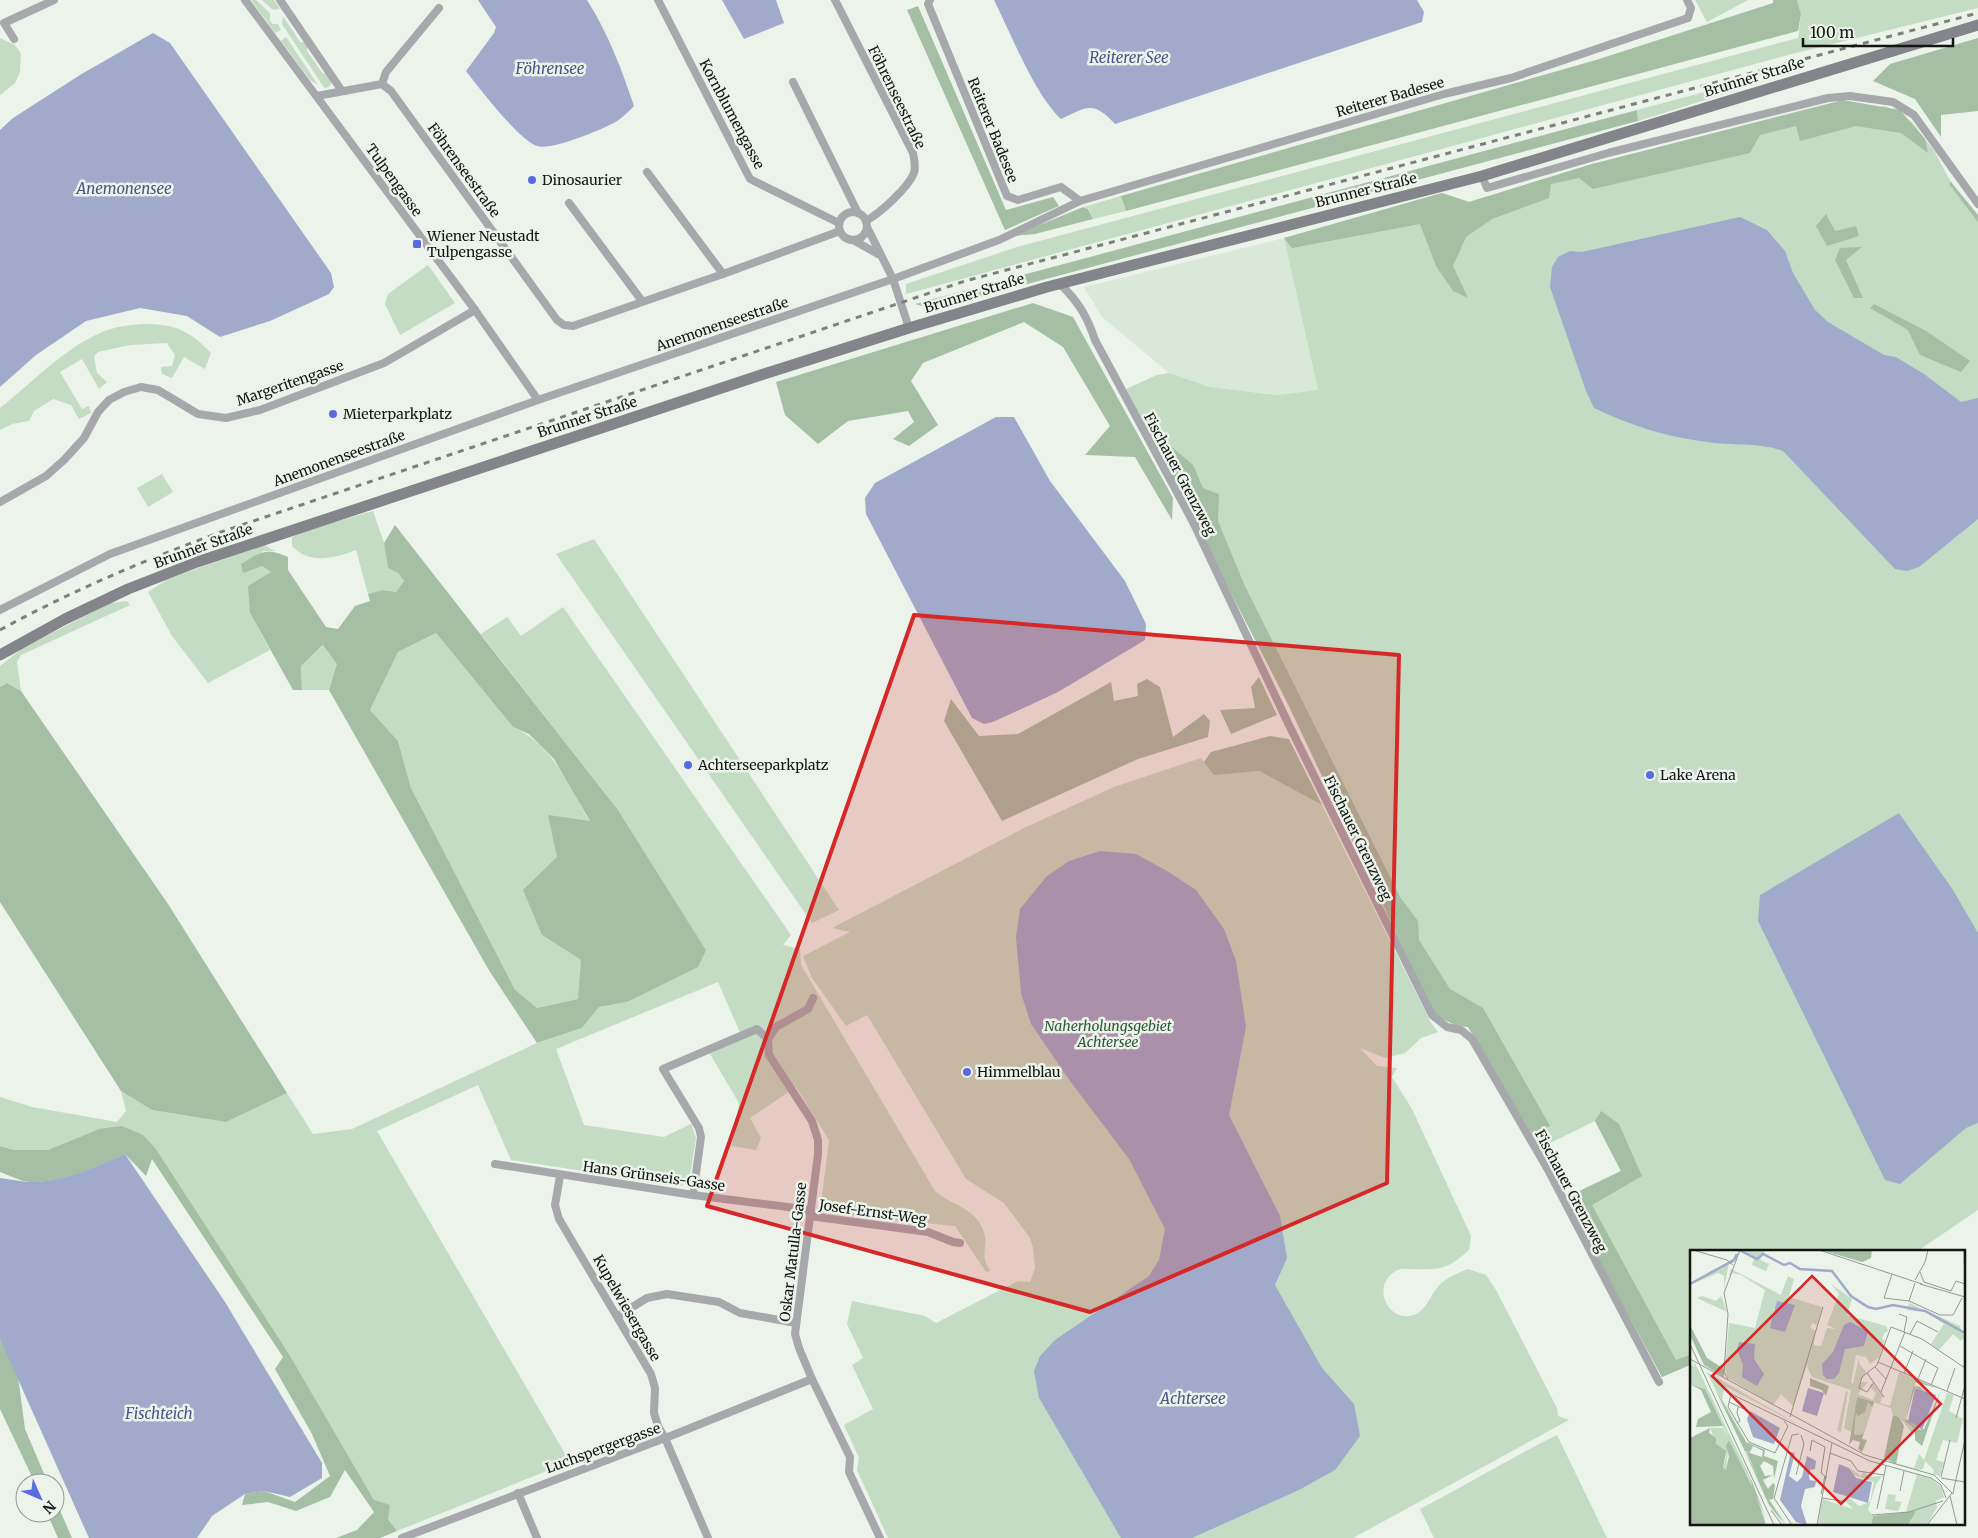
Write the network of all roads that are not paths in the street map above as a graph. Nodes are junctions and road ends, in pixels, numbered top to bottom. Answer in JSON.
{"nodes":[{"id":1,"x":54,"y":0,"type":"edge"},
{"id":2,"x":245,"y":0,"type":"edge"},
{"id":3,"x":280,"y":0,"type":"edge"},
{"id":4,"x":658,"y":0,"type":"edge"},
{"id":5,"x":835,"y":0,"type":"edge"},
{"id":6,"x":930,"y":0,"type":"edge"},
{"id":7,"x":1687,"y":0,"type":"edge"},
{"id":8,"x":439,"y":8,"type":"dead end"},
{"id":9,"x":1978,"y":25,"type":"edge"},
{"id":10,"x":14,"y":38,"type":"dead end"},
{"id":11,"x":793,"y":82,"type":"dead end"},
{"id":12,"x":382,"y":84,"type":"junction"},
{"id":13,"x":342,"y":91,"type":"junction"},
{"id":14,"x":317,"y":96,"type":"junction"},
{"id":15,"x":648,"y":172,"type":"dead end"},
{"id":16,"x":1482,"y":176,"type":"junction"},
{"id":17,"x":1080,"y":201,"type":"junction"},
{"id":18,"x":569,"y":203,"type":"dead end"},
{"id":19,"x":1978,"y":204,"type":"edge"},
{"id":20,"x":858,"y":213,"type":"junction"},
{"id":21,"x":866,"y":224,"type":"junction"},
{"id":22,"x":840,"y":227,"type":"junction"},
{"id":23,"x":853,"y":240,"type":"junction"},
{"id":24,"x":880,"y":255,"type":"junction"},
{"id":25,"x":723,"y":274,"type":"junction"},
{"id":26,"x":893,"y":279,"type":"junction"},
{"id":27,"x":1060,"y":284,"type":"junction"},
{"id":28,"x":642,"y":301,"type":"junction"},
{"id":29,"x":475,"y":310,"type":"junction"},
{"id":30,"x":909,"y":328,"type":"junction"},
{"id":31,"x":538,"y":400,"type":"junction"},
{"id":32,"x":0,"y":502,"type":"edge"},
{"id":33,"x":0,"y":610,"type":"edge"},
{"id":34,"x":0,"y":655,"type":"edge"},
{"id":35,"x":813,"y":998,"type":"dead end"},
{"id":36,"x":768,"y":1039,"type":"junction"},
{"id":37,"x":495,"y":1164,"type":"dead end"},
{"id":38,"x":560,"y":1176,"type":"junction"},
{"id":39,"x":693,"y":1195,"type":"junction"},
{"id":40,"x":811,"y":1213,"type":"junction"},
{"id":41,"x":960,"y":1243,"type":"dead end"},
{"id":42,"x":618,"y":1316,"type":"junction"},
{"id":43,"x":796,"y":1322,"type":"junction"},
{"id":44,"x":812,"y":1379,"type":"junction"},
{"id":45,"x":1658,"y":1382,"type":"dead end"},
{"id":46,"x":665,"y":1438,"type":"junction"},
{"id":47,"x":518,"y":1493,"type":"junction"},
{"id":48,"x":402,"y":1538,"type":"edge"},
{"id":49,"x":537,"y":1538,"type":"edge"},
{"id":50,"x":708,"y":1538,"type":"edge"},
{"id":51,"x":880,"y":1538,"type":"edge"}],
"edges":[{"from":1,"to":10,"type":"street"},
{"from":2,"to":14,"type":"street","name":"Tulpengasse"},
{"from":3,"to":13,"type":"street"},
{"from":4,"to":22,"type":"street","name":"Kornblumengasse"},
{"from":5,"to":21,"type":"street","name":"Föhrenseestraße"},
{"from":6,"to":17,"type":"street","name":"Reiterer Badesee"},
{"from":7,"to":17,"type":"street","name":"Reiterer Badesee"},
{"from":8,"to":12,"type":"street"},
{"from":9,"to":16,"type":"main road","name":"Brunner Straße"},
{"from":11,"to":20,"type":"street"},
{"from":12,"to":13,"type":"street"},
{"from":12,"to":28,"type":"street","name":"Föhrenseestraße"},
{"from":13,"to":14,"type":"street"},
{"from":14,"to":29,"type":"street","name":"Tulpengasse"},
{"from":15,"to":25,"type":"street"},
{"from":16,"to":19,"type":"street"},
{"from":16,"to":27,"type":"main road","name":"Brunner Straße"},
{"from":17,"to":26,"type":"street","name":"Reiterer Badesee"},
{"from":18,"to":28,"type":"street"},
{"from":20,"to":21,"type":"street"},
{"from":20,"to":22,"type":"street"},
{"from":21,"to":23,"type":"street"},
{"from":21,"to":24,"type":"street"},
{"from":22,"to":23,"type":"street"},
{"from":22,"to":25,"type":"street","name":"Föhrenseestraße"},
{"from":23,"to":24,"type":"street"},
{"from":24,"to":26,"type":"street"},
{"from":25,"to":28,"type":"street","name":"Föhrenseestraße"},
{"from":26,"to":30,"type":"street"},
{"from":26,"to":31,"type":"street","name":"Anemonenseestraße"},
{"from":27,"to":30,"type":"main road","name":"Brunner Straße"},
{"from":27,"to":45,"type":"street","name":"Fischauer Grenzweg"},
{"from":29,"to":31,"type":"street","name":"Tulpengasse"},
{"from":29,"to":32,"type":"street","name":"Margeritengasse"},
{"from":30,"to":34,"type":"main road","name":"Brunner Straße"},
{"from":31,"to":33,"type":"street","name":"Anemonenseestraße"},
{"from":35,"to":36,"type":"street"},
{"from":36,"to":39,"type":"street"},
{"from":36,"to":40,"type":"street","name":"Oskar Matulla-Gasse"},
{"from":37,"to":38,"type":"street","name":"Hans Grünseis-Gasse"},
{"from":38,"to":39,"type":"street","name":"Hans Grünseis-Gasse"},
{"from":38,"to":42,"type":"street","name":"Kupelwiesergasse"},
{"from":39,"to":40,"type":"street","name":"Hans Grünseis-Gasse"},
{"from":40,"to":41,"type":"street","name":"Josef-Ernst-Weg"},
{"from":40,"to":43,"type":"street","name":"Oskar Matulla-Gasse"},
{"from":42,"to":43,"type":"street"},
{"from":42,"to":46,"type":"street","name":"Kupelwiesergasse"},
{"from":43,"to":44,"type":"street","name":"Oskar Matulla-Gasse"},
{"from":44,"to":46,"type":"street","name":"Luchspergergasse"},
{"from":44,"to":51,"type":"street","name":"Oskar Matulla-Gasse"},
{"from":46,"to":47,"type":"street","name":"Luchspergergasse"},
{"from":46,"to":50,"type":"street","name":"Kupelwiesergasse"},
{"from":47,"to":48,"type":"street","name":"Luchspergergasse"},
{"from":47,"to":49,"type":"street"}]}
